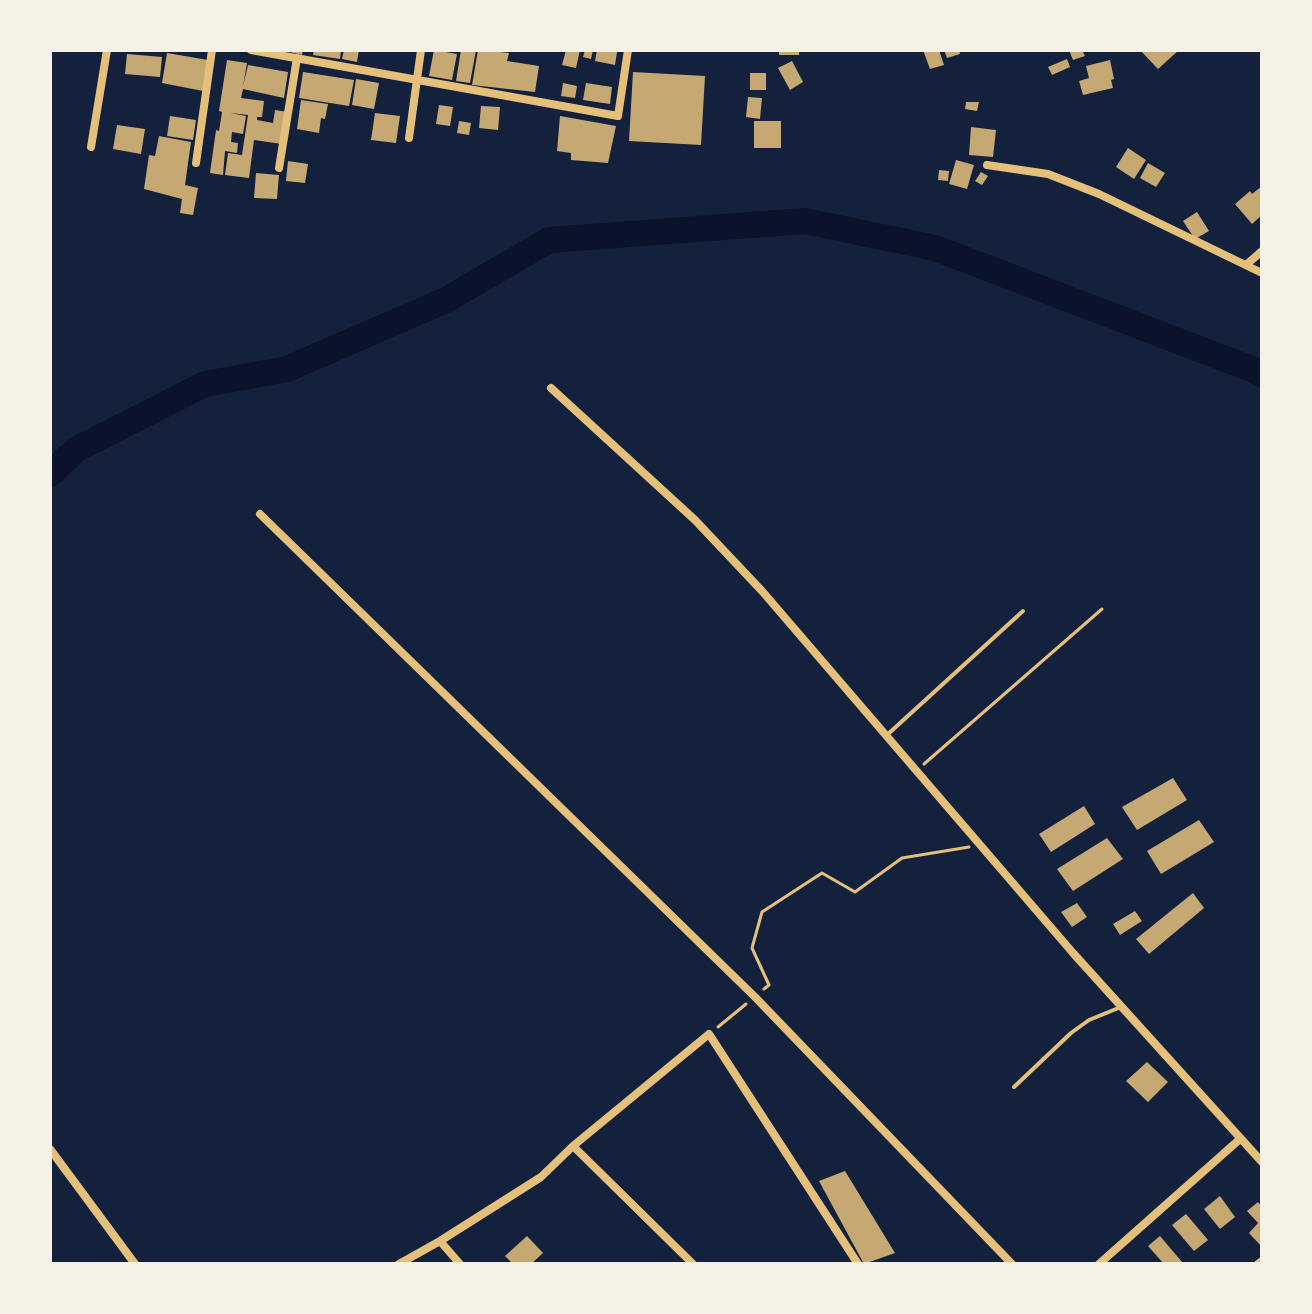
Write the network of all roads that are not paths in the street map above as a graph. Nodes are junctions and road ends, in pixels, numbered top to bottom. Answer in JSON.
{"nodes":[{"id":1,"x":107,"y":50,"type":"edge"},
{"id":2,"x":212,"y":50,"type":"edge"},
{"id":3,"x":251,"y":50,"type":"edge"},
{"id":4,"x":421,"y":50,"type":"edge"},
{"id":5,"x":628,"y":50,"type":"edge"},
{"id":6,"x":297,"y":58,"type":"junction"},
{"id":7,"x":416,"y":79,"type":"junction"},
{"id":8,"x":409,"y":138,"type":"dead end"},
{"id":9,"x":91,"y":147,"type":"dead end"},
{"id":10,"x":196,"y":163,"type":"dead end"},
{"id":11,"x":987,"y":165,"type":"dead end"},
{"id":12,"x":279,"y":168,"type":"dead end"},
{"id":13,"x":1262,"y":251,"type":"edge"},
{"id":14,"x":1246,"y":265,"type":"junction"},
{"id":15,"x":1262,"y":273,"type":"edge"},
{"id":16,"x":551,"y":388,"type":"dead end"},
{"id":17,"x":260,"y":514,"type":"dead end"},
{"id":18,"x":1023,"y":611,"type":"dead end"},
{"id":19,"x":887,"y":735,"type":"junction"},
{"id":20,"x":1121,"y":1007,"type":"junction"},
{"id":21,"x":1014,"y":1087,"type":"dead end"},
{"id":22,"x":1240,"y":1139,"type":"junction"},
{"id":23,"x":573,"y":1146,"type":"junction"},
{"id":24,"x":50,"y":1149,"type":"edge"},
{"id":25,"x":1262,"y":1162,"type":"edge"},
{"id":26,"x":440,"y":1241,"type":"junction"},
{"id":27,"x":135,"y":1264,"type":"edge"},
{"id":28,"x":399,"y":1264,"type":"edge"},
{"id":29,"x":460,"y":1264,"type":"edge"},
{"id":30,"x":693,"y":1264,"type":"edge"},
{"id":31,"x":858,"y":1264,"type":"edge"},
{"id":32,"x":1012,"y":1264,"type":"edge"},
{"id":33,"x":1099,"y":1264,"type":"edge"}],
"edges":[{"from":1,"to":9,"type":"street"},
{"from":2,"to":10,"type":"street"},
{"from":3,"to":6,"type":"street"},
{"from":4,"to":7,"type":"street"},
{"from":5,"to":7,"type":"street"},
{"from":6,"to":7,"type":"street"},
{"from":6,"to":12,"type":"street"},
{"from":7,"to":8,"type":"street"},
{"from":11,"to":14,"type":"street"},
{"from":13,"to":14,"type":"street"},
{"from":14,"to":15,"type":"street"},
{"from":16,"to":19,"type":"street"},
{"from":17,"to":32,"type":"street"},
{"from":18,"to":19,"type":"lane"},
{"from":19,"to":20,"type":"street"},
{"from":20,"to":21,"type":"lane"},
{"from":20,"to":22,"type":"street"},
{"from":22,"to":25,"type":"street"},
{"from":22,"to":33,"type":"street"},
{"from":23,"to":26,"type":"street"},
{"from":23,"to":30,"type":"street"},
{"from":23,"to":31,"type":"street"},
{"from":24,"to":27,"type":"street"},
{"from":26,"to":28,"type":"street"},
{"from":26,"to":29,"type":"street"}]}
